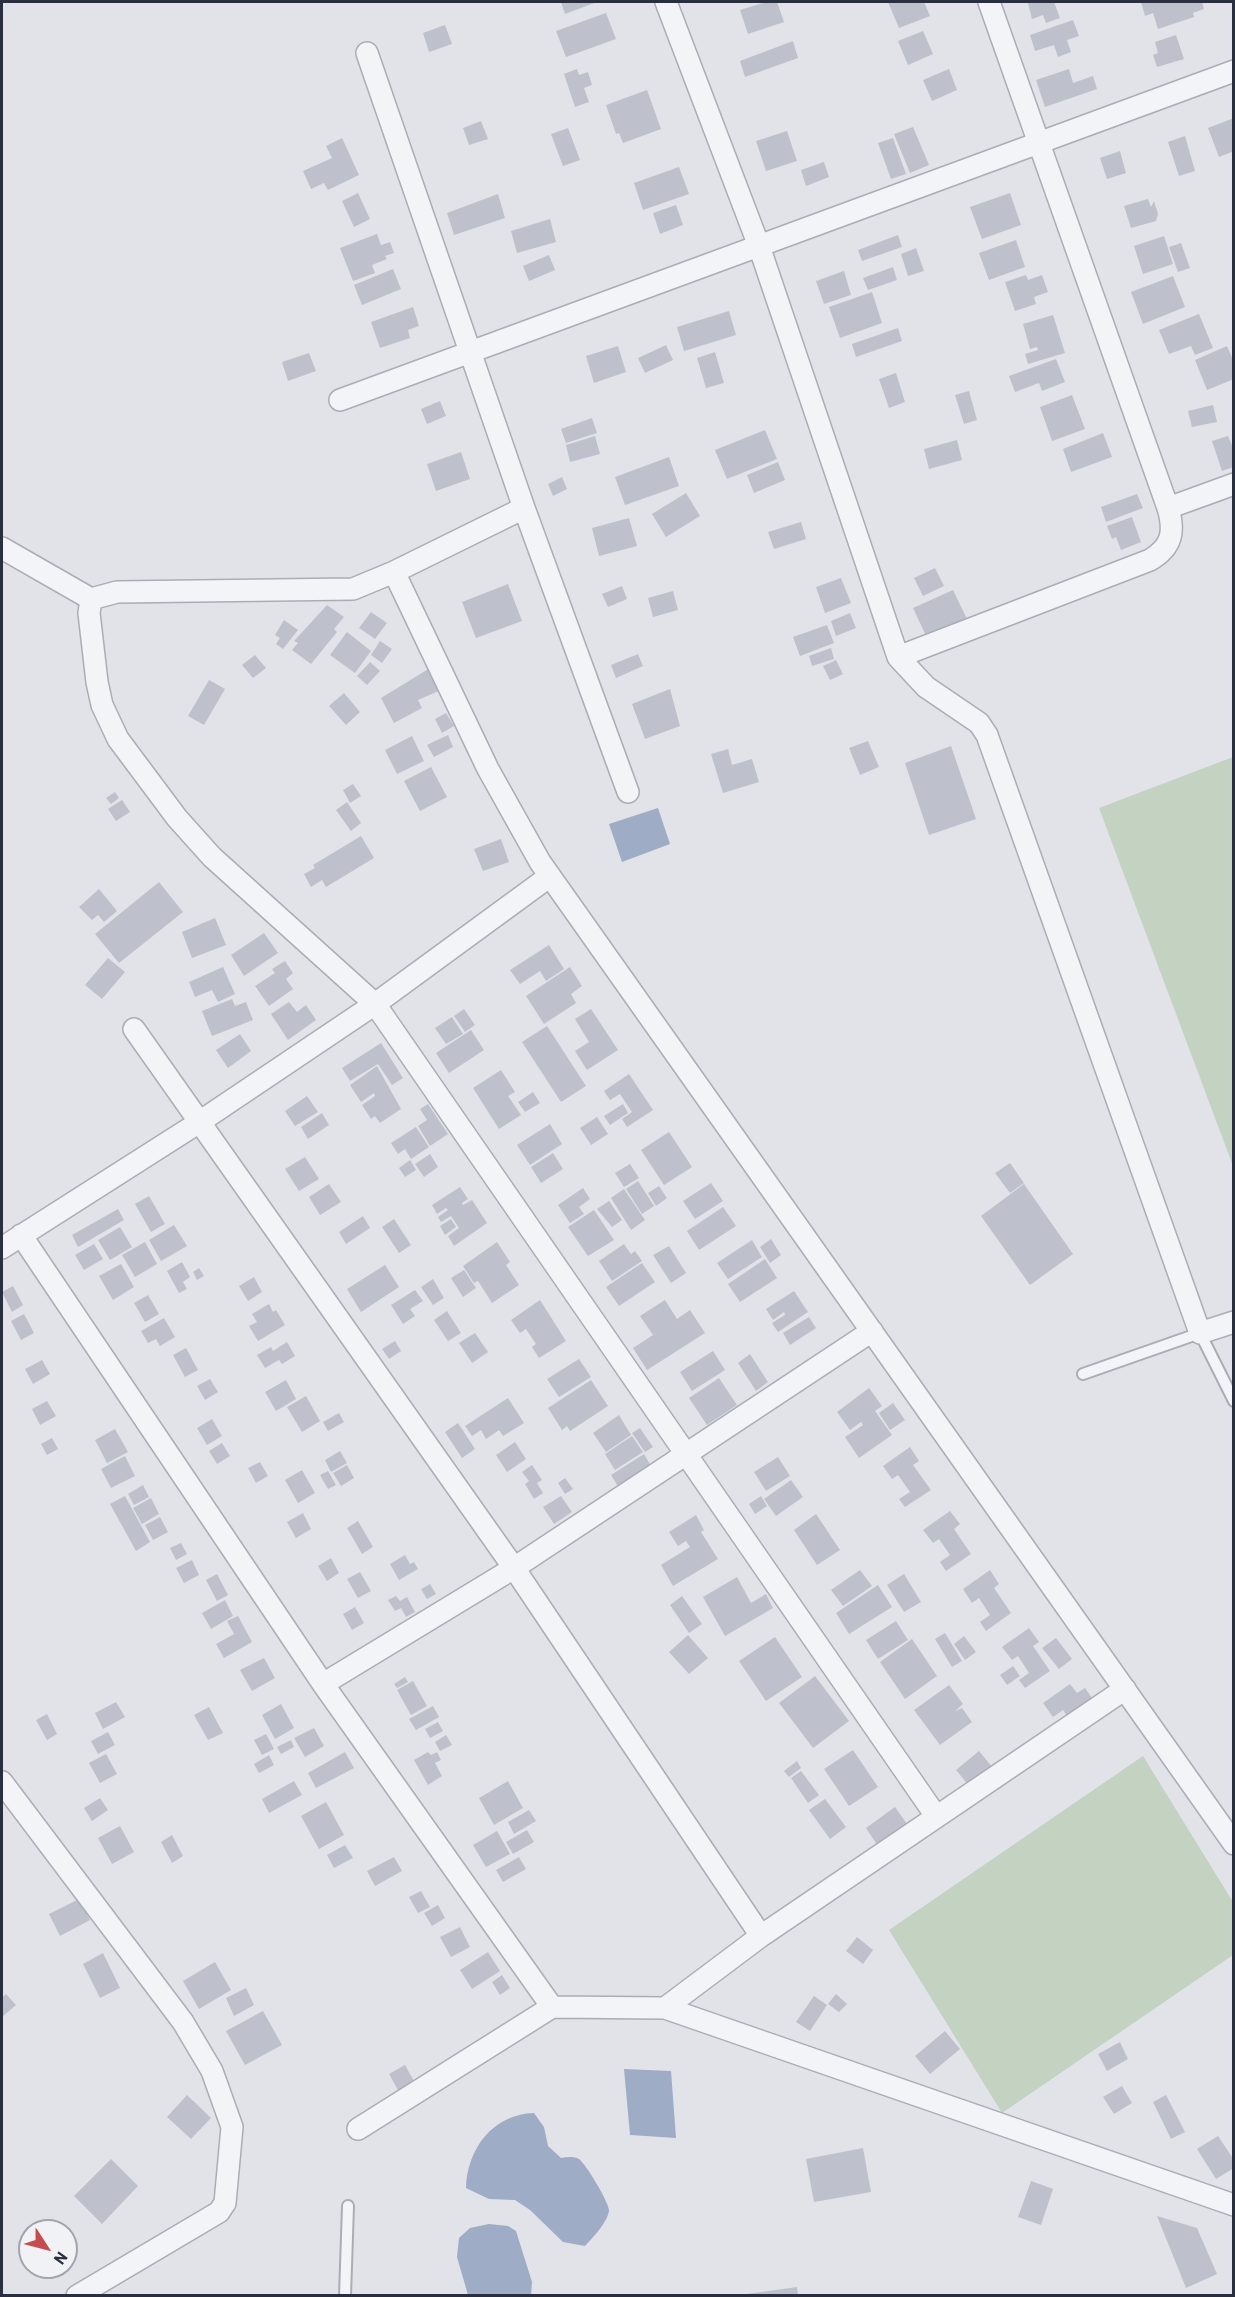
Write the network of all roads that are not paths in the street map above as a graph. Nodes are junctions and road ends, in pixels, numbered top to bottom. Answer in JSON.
{"nodes":[{"id":1,"x":666,"y":2,"type":"edge"},
{"id":2,"x":989,"y":2,"type":"edge"},
{"id":3,"x":368,"y":53,"type":"dead end"},
{"id":4,"x":1233,"y":71,"type":"edge"},
{"id":5,"x":1040,"y":142,"type":"junction"},
{"id":6,"x":759,"y":246,"type":"junction"},
{"id":7,"x":471,"y":352,"type":"junction"},
{"id":8,"x":340,"y":400,"type":"dead end"},
{"id":9,"x":1233,"y":484,"type":"edge"},
{"id":10,"x":524,"y":508,"type":"junction"},
{"id":11,"x":1168,"y":508,"type":"junction"},
{"id":12,"x":2,"y":548,"type":"edge"},
{"id":13,"x":394,"y":572,"type":"junction"},
{"id":14,"x":91,"y":599,"type":"junction"},
{"id":15,"x":898,"y":657,"type":"junction"},
{"id":16,"x":628,"y":792,"type":"dead end"},
{"id":17,"x":550,"y":876,"type":"junction"},
{"id":18,"x":375,"y":1004,"type":"junction"},
{"id":19,"x":134,"y":1029,"type":"dead end"},
{"id":20,"x":198,"y":1123,"type":"junction"},
{"id":21,"x":21,"y":1235,"type":"junction"},
{"id":22,"x":2,"y":1248,"type":"edge"},
{"id":23,"x":1233,"y":1322,"type":"edge"},
{"id":24,"x":872,"y":1331,"type":"junction"},
{"id":25,"x":1200,"y":1333,"type":"junction"},
{"id":26,"x":1083,"y":1374,"type":"dead end"},
{"id":27,"x":1233,"y":1401,"type":"edge"},
{"id":28,"x":687,"y":1454,"type":"junction"},
{"id":29,"x":514,"y":1568,"type":"junction"},
{"id":30,"x":323,"y":1684,"type":"junction"},
{"id":31,"x":1125,"y":1689,"type":"junction"},
{"id":32,"x":2,"y":1782,"type":"edge"},
{"id":33,"x":936,"y":1815,"type":"junction"},
{"id":34,"x":1233,"y":1844,"type":"edge"},
{"id":35,"x":761,"y":1936,"type":"junction"},
{"id":36,"x":552,"y":2007,"type":"junction"},
{"id":37,"x":665,"y":2008,"type":"junction"},
{"id":38,"x":358,"y":2129,"type":"dead end"},
{"id":39,"x":1233,"y":2205,"type":"edge"},
{"id":40,"x":348,"y":2206,"type":"dead end"},
{"id":41,"x":77,"y":2295,"type":"edge"},
{"id":42,"x":345,"y":2295,"type":"edge"}],
"edges":[{"from":1,"to":6,"type":"street"},
{"from":2,"to":5,"type":"street"},
{"from":3,"to":7,"type":"street"},
{"from":4,"to":5,"type":"street"},
{"from":5,"to":6,"type":"street"},
{"from":5,"to":11,"type":"street"},
{"from":6,"to":7,"type":"street"},
{"from":6,"to":15,"type":"street"},
{"from":7,"to":8,"type":"street"},
{"from":7,"to":10,"type":"street"},
{"from":9,"to":11,"type":"street"},
{"from":10,"to":13,"type":"street"},
{"from":10,"to":16,"type":"street"},
{"from":11,"to":15,"type":"street"},
{"from":12,"to":14,"type":"street"},
{"from":13,"to":14,"type":"street"},
{"from":13,"to":17,"type":"street"},
{"from":14,"to":18,"type":"street"},
{"from":15,"to":25,"type":"street"},
{"from":17,"to":18,"type":"street"},
{"from":17,"to":24,"type":"street"},
{"from":18,"to":20,"type":"street"},
{"from":18,"to":28,"type":"street"},
{"from":19,"to":20,"type":"street"},
{"from":20,"to":21,"type":"street"},
{"from":20,"to":29,"type":"street"},
{"from":21,"to":22,"type":"street"},
{"from":21,"to":30,"type":"street"},
{"from":23,"to":25,"type":"street"},
{"from":24,"to":28,"type":"street"},
{"from":24,"to":31,"type":"street"},
{"from":25,"to":26,"type":"lane"},
{"from":25,"to":27,"type":"lane"},
{"from":28,"to":29,"type":"street"},
{"from":28,"to":33,"type":"street"},
{"from":29,"to":30,"type":"street"},
{"from":29,"to":35,"type":"street"},
{"from":30,"to":36,"type":"street"},
{"from":31,"to":33,"type":"street"},
{"from":31,"to":34,"type":"street"},
{"from":32,"to":41,"type":"street"},
{"from":33,"to":35,"type":"street"},
{"from":35,"to":37,"type":"street"},
{"from":36,"to":37,"type":"street"},
{"from":36,"to":38,"type":"street"},
{"from":37,"to":39,"type":"street"},
{"from":40,"to":42,"type":"lane"}]}
